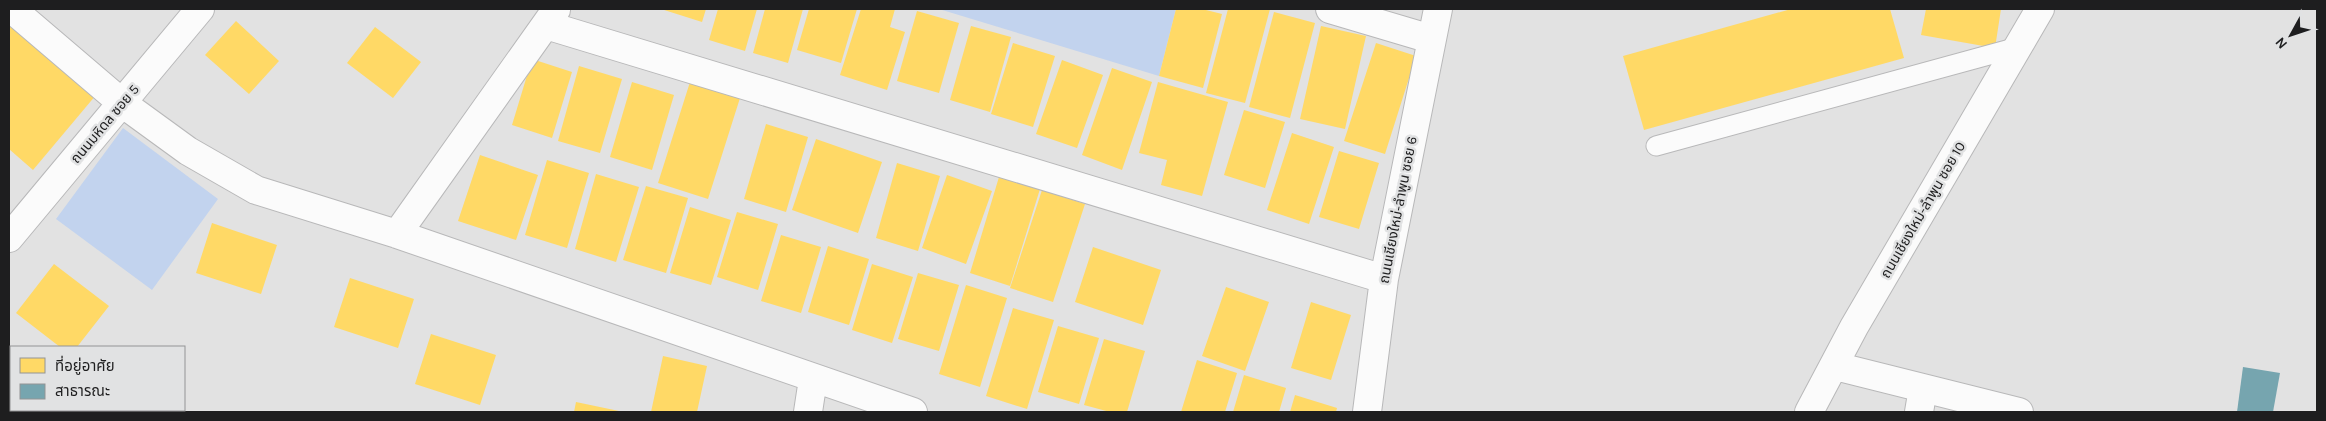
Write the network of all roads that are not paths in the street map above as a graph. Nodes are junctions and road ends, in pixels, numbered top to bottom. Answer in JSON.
{"nodes":[{"id":1,"x":12,"y":9,"type":"edge"},
{"id":2,"x":200,"y":9,"type":"edge"},
{"id":3,"x":1330,"y":9,"type":"edge"},
{"id":4,"x":1438,"y":9,"type":"edge"},
{"id":5,"x":2040,"y":9,"type":"edge"},
{"id":6,"x":551,"y":17,"type":"edge"},
{"id":7,"x":1431,"y":39,"type":"junction"},
{"id":8,"x":2018,"y":47,"type":"junction"},
{"id":9,"x":122,"y":103,"type":"junction"},
{"id":10,"x":1656,"y":146,"type":"dead end"},
{"id":11,"x":397,"y":234,"type":"junction"},
{"id":12,"x":9,"y":238,"type":"edge"},
{"id":13,"x":1384,"y":279,"type":"junction"},
{"id":14,"x":1834,"y":366,"type":"junction"},
{"id":15,"x":814,"y":379,"type":"junction"},
{"id":16,"x":1921,"y":400,"type":"edge"},
{"id":17,"x":808,"y":412,"type":"edge"},
{"id":18,"x":913,"y":412,"type":"edge"},
{"id":19,"x":1367,"y":412,"type":"edge"},
{"id":20,"x":1810,"y":412,"type":"edge"},
{"id":21,"x":2019,"y":412,"type":"edge"}],
"edges":[{"from":1,"to":9,"type":"street"},
{"from":2,"to":9,"type":"street","name":"ถนนมหิดล ซอย 5"},
{"from":3,"to":7,"type":"street"},
{"from":4,"to":7,"type":"street","name":"ถนนเชียงใหม่-ลำพูน ซอย 6"},
{"from":5,"to":8,"type":"street","name":"ถนนเชียงใหม่-ลำพูน ซอย 10"},
{"from":6,"to":11,"type":"street"},
{"from":6,"to":13,"type":"street"},
{"from":7,"to":13,"type":"street","name":"ถนนเชียงใหม่-ลำพูน ซอย 6"},
{"from":8,"to":10,"type":"lane"},
{"from":8,"to":14,"type":"street","name":"ถนนเชียงใหม่-ลำพูน ซอย 10"},
{"from":9,"to":11,"type":"street"},
{"from":9,"to":12,"type":"street","name":"ถนนมหิดล ซอย 5"},
{"from":11,"to":15,"type":"street"},
{"from":13,"to":19,"type":"street","name":"ถนนเชียงใหม่-ลำพูน ซอย 6"},
{"from":14,"to":16,"type":"street"},
{"from":14,"to":20,"type":"street","name":"ถนนเชียงใหม่-ลำพูน ซอย 10"},
{"from":15,"to":17,"type":"street"},
{"from":15,"to":18,"type":"street"},
{"from":16,"to":21,"type":"street"}]}
